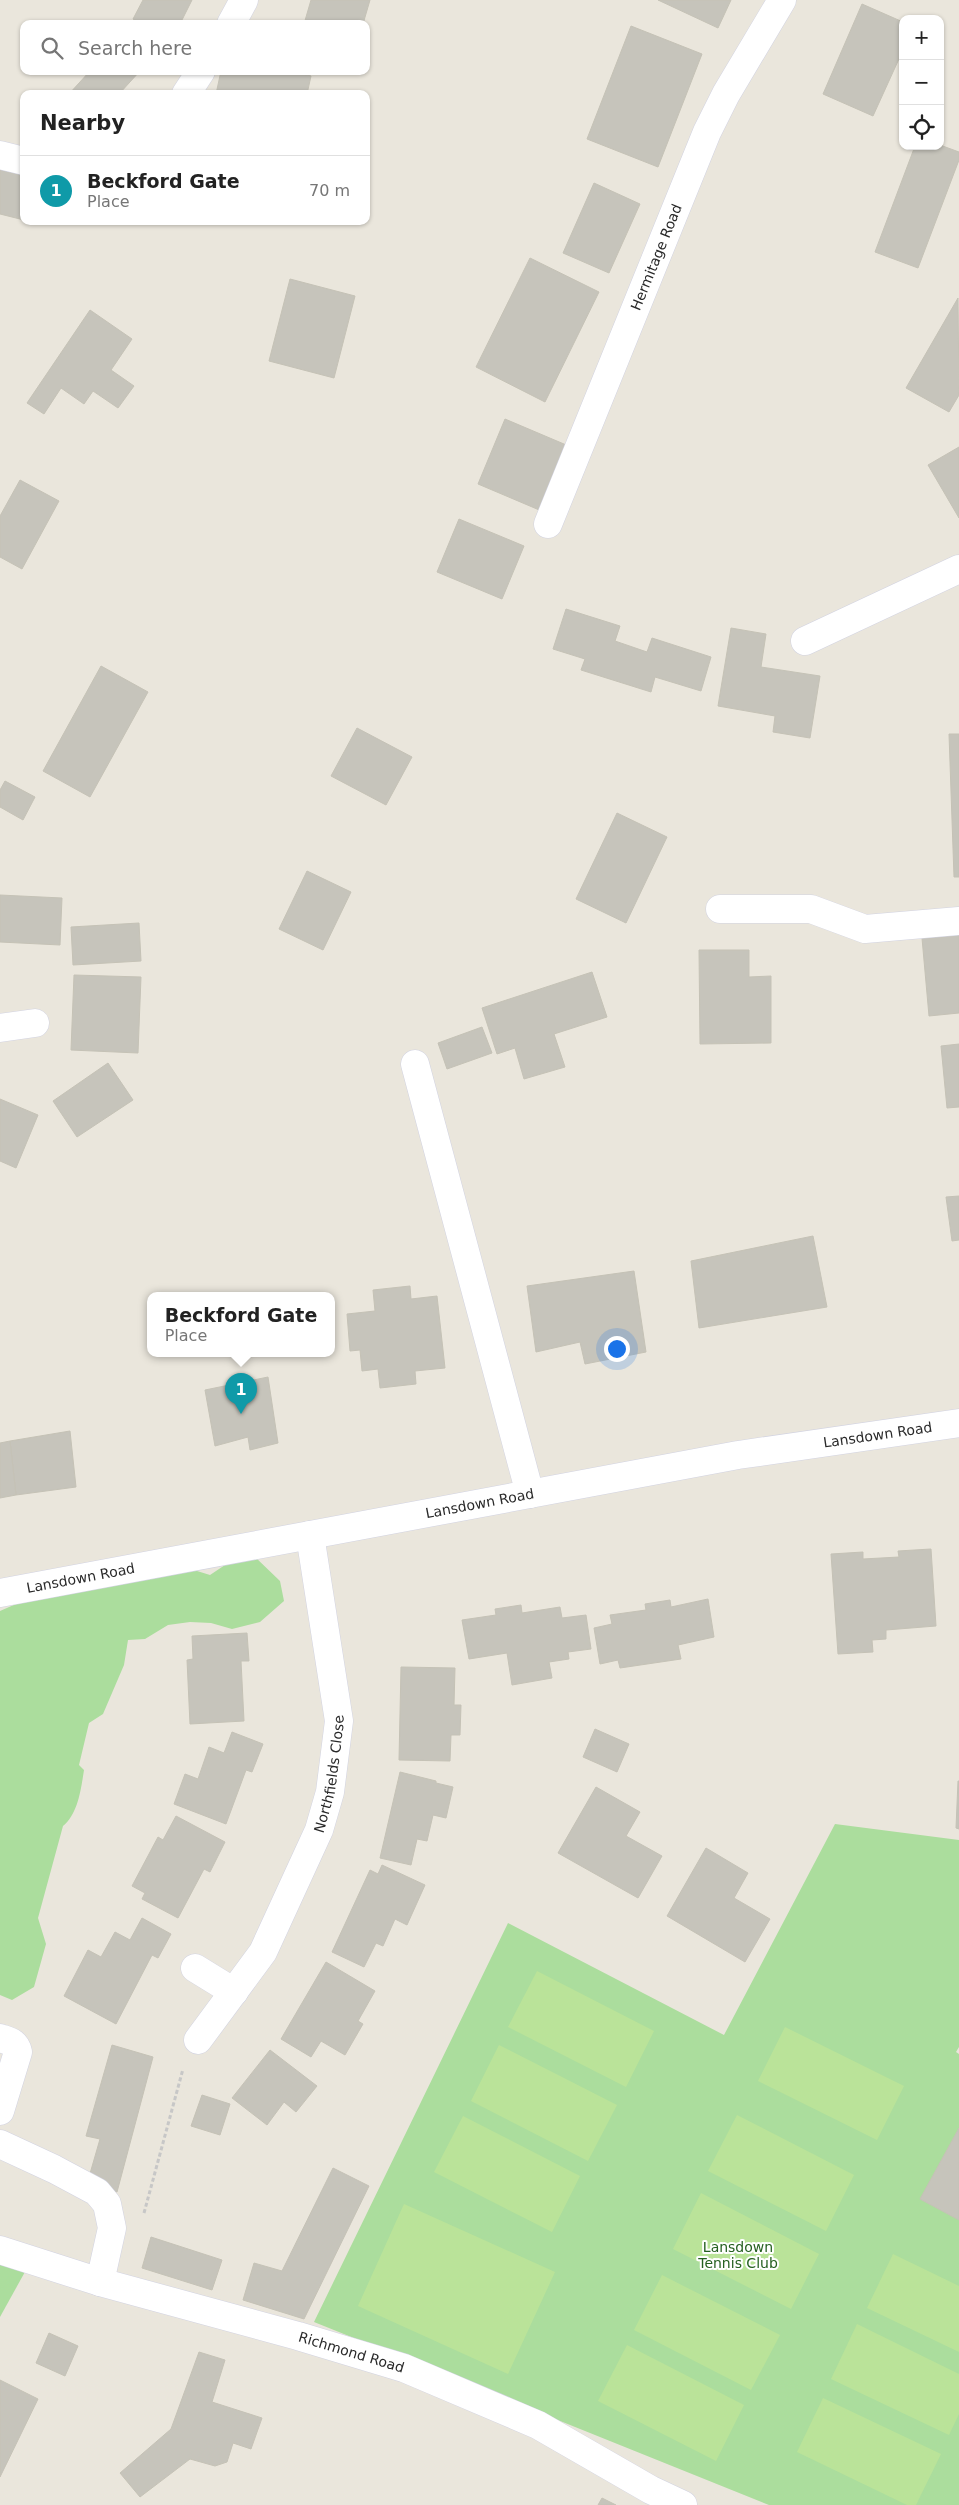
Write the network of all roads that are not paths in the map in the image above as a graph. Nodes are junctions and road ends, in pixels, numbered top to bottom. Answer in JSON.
{"nodes":[{"id":1,"x":244,"y":0,"type":"edge"},
{"id":2,"x":782,"y":0,"type":"edge"},
{"id":3,"x":233,"y":20,"type":"edge"},
{"id":4,"x":198,"y":75,"type":"edge"},
{"id":5,"x":189,"y":90,"type":"edge"},
{"id":6,"x":0,"y":155,"type":"edge"},
{"id":7,"x":20,"y":160,"type":"edge"},
{"id":8,"x":548,"y":524,"type":"dead end"},
{"id":9,"x":959,"y":569,"type":"edge"},
{"id":10,"x":806,"y":641,"type":"dead end"},
{"id":11,"x":720,"y":910,"type":"dead end"},
{"id":12,"x":959,"y":921,"type":"edge"},
{"id":13,"x":35,"y":1023,"type":"dead end"},
{"id":14,"x":0,"y":1028,"type":"edge"},
{"id":15,"x":416,"y":1064,"type":"dead end"},
{"id":16,"x":959,"y":1423,"type":"edge"},
{"id":17,"x":530,"y":1494,"type":"junction"},
{"id":18,"x":310,"y":1535,"type":"junction"},
{"id":19,"x":0,"y":1593,"type":"edge"},
{"id":20,"x":195,"y":1968,"type":"dead end"},
{"id":21,"x":234,"y":1992,"type":"junction"},
{"id":22,"x":0,"y":2038,"type":"edge"},
{"id":23,"x":198,"y":2040,"type":"road end"},
{"id":24,"x":0,"y":2110,"type":"edge"},
{"id":25,"x":0,"y":2144,"type":"edge"},
{"id":26,"x":0,"y":2250,"type":"edge"},
{"id":27,"x":100,"y":2282,"type":"junction"},
{"id":28,"x":683,"y":2505,"type":"edge"}],
"edges":[{"from":1,"to":3,"type":"street"},
{"from":2,"to":8,"type":"street","name":"Hermitage Road"},
{"from":4,"to":5,"type":"street"},
{"from":6,"to":7,"type":"street"},
{"from":9,"to":10,"type":"street"},
{"from":11,"to":12,"type":"street"},
{"from":13,"to":14,"type":"street"},
{"from":15,"to":17,"type":"street"},
{"from":16,"to":17,"type":"street","name":"Lansdown Road"},
{"from":17,"to":18,"type":"street","name":"Lansdown Road"},
{"from":18,"to":19,"type":"street","name":"Lansdown Road"},
{"from":18,"to":21,"type":"street","name":"Northfields Close"},
{"from":20,"to":21,"type":"street"},
{"from":21,"to":23,"type":"street","name":"Northfields Close"},
{"from":22,"to":24,"type":"street"},
{"from":25,"to":27,"type":"street"},
{"from":26,"to":27,"type":"street","name":"Richmond Road"},
{"from":27,"to":28,"type":"street","name":"Richmond Road"}]}
